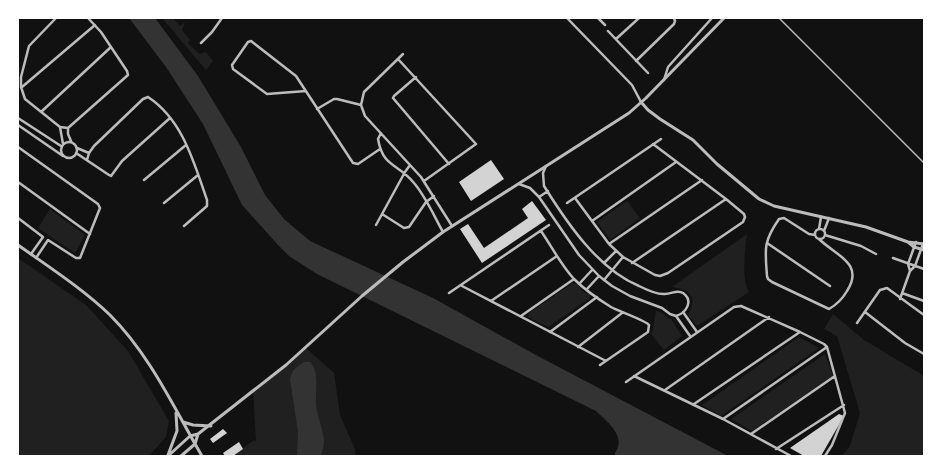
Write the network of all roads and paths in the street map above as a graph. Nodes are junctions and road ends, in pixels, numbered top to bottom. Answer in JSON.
{"nodes":[{"id":1,"x":56,"y":18,"type":"edge"},
{"id":2,"x":88,"y":18,"type":"edge"},
{"id":3,"x":222,"y":18,"type":"edge"},
{"id":4,"x":568,"y":18,"type":"edge"},
{"id":5,"x":598,"y":18,"type":"edge"},
{"id":6,"x":639,"y":18,"type":"edge"},
{"id":7,"x":674,"y":18,"type":"edge"},
{"id":8,"x":712,"y":18,"type":"edge"},
{"id":9,"x":724,"y":18,"type":"edge"},
{"id":10,"x":779,"y":18,"type":"edge"},
{"id":11,"x":95,"y":25,"type":"junction"},
{"id":12,"x":605,"y":25,"type":"dead end"},
{"id":13,"x":608,"y":31,"type":"dead end"},
{"id":14,"x":616,"y":39,"type":"junction"},
{"id":15,"x":201,"y":43,"type":"dead end"},
{"id":16,"x":111,"y":47,"type":"junction"},
{"id":17,"x":403,"y":54,"type":"dead end"},
{"id":18,"x":398,"y":59,"type":"junction"},
{"id":19,"x":636,"y":61,"type":"junction"},
{"id":20,"x":648,"y":73,"type":"dead end"},
{"id":21,"x":416,"y":77,"type":"junction"},
{"id":22,"x":664,"y":80,"type":"junction"},
{"id":23,"x":21,"y":88,"type":"junction"},
{"id":24,"x":306,"y":91,"type":"junction"},
{"id":25,"x":641,"y":102,"type":"junction"},
{"id":26,"x":361,"y":105,"type":"junction"},
{"id":27,"x":317,"y":108,"type":"junction"},
{"id":28,"x":42,"y":112,"type":"junction"},
{"id":29,"x":18,"y":118,"type":"edge"},
{"id":30,"x":170,"y":118,"type":"junction"},
{"id":31,"x":18,"y":125,"type":"edge"},
{"id":32,"x":60,"y":126,"type":"junction"},
{"id":33,"x":68,"y":128,"type":"junction"},
{"id":34,"x":34,"y":129,"type":"junction"},
{"id":35,"x":381,"y":133,"type":"junction"},
{"id":36,"x":30,"y":134,"type":"junction"},
{"id":37,"x":661,"y":139,"type":"dead end"},
{"id":38,"x":71,"y":141,"type":"junction"},
{"id":39,"x":653,"y":144,"type":"junction"},
{"id":40,"x":62,"y":145,"type":"junction"},
{"id":41,"x":186,"y":145,"type":"junction"},
{"id":42,"x":18,"y":147,"type":"edge"},
{"id":43,"x":77,"y":148,"type":"junction"},
{"id":44,"x":380,"y":149,"type":"junction"},
{"id":45,"x":76,"y":153,"type":"junction"},
{"id":46,"x":89,"y":153,"type":"junction"},
{"id":47,"x":63,"y":156,"type":"junction"},
{"id":48,"x":87,"y":160,"type":"junction"},
{"id":49,"x":676,"y":162,"type":"junction"},
{"id":50,"x":924,"y":163,"type":"edge"},
{"id":51,"x":449,"y":164,"type":"junction"},
{"id":52,"x":410,"y":165,"type":"junction"},
{"id":53,"x":546,"y":165,"type":"junction"},
{"id":54,"x":405,"y":172,"type":"junction"},
{"id":55,"x":198,"y":175,"type":"junction"},
{"id":56,"x":144,"y":180,"type":"dead end"},
{"id":57,"x":702,"y":180,"type":"junction"},
{"id":58,"x":424,"y":181,"type":"junction"},
{"id":59,"x":18,"y":182,"type":"edge"},
{"id":60,"x":518,"y":184,"type":"junction"},
{"id":61,"x":548,"y":191,"type":"junction"},
{"id":62,"x":434,"y":196,"type":"junction"},
{"id":63,"x":539,"y":197,"type":"junction"},
{"id":64,"x":575,"y":198,"type":"junction"},
{"id":65,"x":726,"y":199,"type":"junction"},
{"id":66,"x":426,"y":202,"type":"junction"},
{"id":67,"x":164,"y":203,"type":"dead end"},
{"id":68,"x":567,"y":203,"type":"dead end"},
{"id":69,"x":382,"y":214,"type":"junction"},
{"id":70,"x":821,"y":217,"type":"junction"},
{"id":71,"x":18,"y":218,"type":"edge"},
{"id":72,"x":829,"y":218,"type":"junction"},
{"id":73,"x":592,"y":221,"type":"junction"},
{"id":74,"x":376,"y":225,"type":"dead end"},
{"id":75,"x":549,"y":225,"type":"dead end"},
{"id":76,"x":184,"y":226,"type":"dead end"},
{"id":77,"x":452,"y":226,"type":"junction"},
{"id":78,"x":819,"y":229,"type":"junction"},
{"id":79,"x":541,"y":231,"type":"junction"},
{"id":80,"x":824,"y":231,"type":"junction"},
{"id":81,"x":443,"y":232,"type":"junction"},
{"id":82,"x":90,"y":234,"type":"junction"},
{"id":83,"x":815,"y":235,"type":"junction"},
{"id":84,"x":825,"y":235,"type":"junction"},
{"id":85,"x":819,"y":239,"type":"junction"},
{"id":86,"x":908,"y":242,"type":"junction"},
{"id":87,"x":916,"y":242,"type":"junction"},
{"id":88,"x":767,"y":243,"type":"junction"},
{"id":89,"x":609,"y":244,"type":"junction"},
{"id":90,"x":924,"y":244,"type":"edge"},
{"id":91,"x":18,"y":245,"type":"edge"},
{"id":92,"x":914,"y":247,"type":"junction"},
{"id":93,"x":923,"y":250,"type":"edge"},
{"id":94,"x":616,"y":251,"type":"junction"},
{"id":95,"x":31,"y":254,"type":"junction"},
{"id":96,"x":876,"y":254,"type":"dead end"},
{"id":97,"x":557,"y":256,"type":"junction"},
{"id":98,"x":623,"y":257,"type":"junction"},
{"id":99,"x":36,"y":258,"type":"junction"},
{"id":100,"x":893,"y":258,"type":"dead end"},
{"id":101,"x":604,"y":263,"type":"junction"},
{"id":102,"x":632,"y":263,"type":"junction"},
{"id":103,"x":908,"y":264,"type":"junction"},
{"id":104,"x":915,"y":266,"type":"junction"},
{"id":105,"x":924,"y":269,"type":"edge"},
{"id":106,"x":592,"y":270,"type":"junction"},
{"id":107,"x":613,"y":270,"type":"junction"},
{"id":108,"x":910,"y":271,"type":"junction"},
{"id":109,"x":599,"y":276,"type":"junction"},
{"id":110,"x":574,"y":279,"type":"junction"},
{"id":111,"x":604,"y":280,"type":"junction"},
{"id":112,"x":580,"y":283,"type":"junction"},
{"id":113,"x":462,"y":286,"type":"junction"},
{"id":114,"x":830,"y":286,"type":"dead end"},
{"id":115,"x":587,"y":289,"type":"junction"},
{"id":116,"x":449,"y":293,"type":"dead end"},
{"id":117,"x":902,"y":293,"type":"junction"},
{"id":118,"x":597,"y":297,"type":"junction"},
{"id":119,"x":900,"y":299,"type":"junction"},
{"id":120,"x":490,"y":301,"type":"junction"},
{"id":121,"x":924,"y":301,"type":"edge"},
{"id":122,"x":683,"y":312,"type":"junction"},
{"id":123,"x":865,"y":312,"type":"junction"},
{"id":124,"x":622,"y":313,"type":"junction"},
{"id":125,"x":924,"y":315,"type":"edge"},
{"id":126,"x":521,"y":316,"type":"junction"},
{"id":127,"x":676,"y":316,"type":"junction"},
{"id":128,"x":769,"y":317,"type":"junction"},
{"id":129,"x":857,"y":323,"type":"dead end"},
{"id":130,"x":550,"y":332,"type":"junction"},
{"id":131,"x":697,"y":332,"type":"junction"},
{"id":132,"x":800,"y":332,"type":"junction"},
{"id":133,"x":690,"y":336,"type":"junction"},
{"id":134,"x":578,"y":347,"type":"junction"},
{"id":135,"x":827,"y":347,"type":"junction"},
{"id":136,"x":924,"y":354,"type":"edge"},
{"id":137,"x":606,"y":361,"type":"junction"},
{"id":138,"x":600,"y":365,"type":"dead end"},
{"id":139,"x":634,"y":376,"type":"junction"},
{"id":140,"x":835,"y":376,"type":"junction"},
{"id":141,"x":626,"y":382,"type":"dead end"},
{"id":142,"x":665,"y":390,"type":"junction"},
{"id":143,"x":694,"y":404,"type":"junction"},
{"id":144,"x":844,"y":405,"type":"junction"},
{"id":145,"x":175,"y":409,"type":"junction"},
{"id":146,"x":723,"y":419,"type":"junction"},
{"id":147,"x":182,"y":421,"type":"junction"},
{"id":148,"x":210,"y":426,"type":"junction"},
{"id":149,"x":198,"y":434,"type":"junction"},
{"id":150,"x":751,"y":434,"type":"junction"},
{"id":151,"x":190,"y":436,"type":"junction"},
{"id":152,"x":195,"y":444,"type":"junction"},
{"id":153,"x":776,"y":449,"type":"junction"},
{"id":154,"x":168,"y":456,"type":"edge"},
{"id":155,"x":181,"y":456,"type":"edge"},
{"id":156,"x":202,"y":456,"type":"edge"},
{"id":157,"x":791,"y":456,"type":"edge"},
{"id":158,"x":825,"y":456,"type":"edge"}],
"edges":[{"from":1,"to":23,"type":"street"},
{"from":2,"to":11,"type":"street"},
{"from":3,"to":15,"type":"street"},
{"from":4,"to":25,"type":"street"},
{"from":5,"to":12,"type":"street"},
{"from":6,"to":14,"type":"street"},
{"from":7,"to":19,"type":"street"},
{"from":8,"to":22,"type":"street"},
{"from":9,"to":22,"type":"street"},
{"from":10,"to":50,"type":"lane"},
{"from":11,"to":16,"type":"street"},
{"from":11,"to":23,"type":"street"},
{"from":13,"to":14,"type":"street"},
{"from":14,"to":19,"type":"street"},
{"from":16,"to":28,"type":"street"},
{"from":16,"to":33,"type":"street"},
{"from":17,"to":18,"type":"street"},
{"from":18,"to":21,"type":"street"},
{"from":18,"to":26,"type":"street"},
{"from":19,"to":20,"type":"street"},
{"from":21,"to":51,"type":"street"},
{"from":21,"to":51,"type":"street"},
{"from":22,"to":25,"type":"street"},
{"from":23,"to":28,"type":"street"},
{"from":24,"to":24,"type":"street"},
{"from":24,"to":27,"type":"street"},
{"from":25,"to":53,"type":"street"},
{"from":25,"to":70,"type":"street"},
{"from":26,"to":27,"type":"street"},
{"from":26,"to":35,"type":"street"},
{"from":27,"to":44,"type":"street"},
{"from":28,"to":32,"type":"street"},
{"from":29,"to":34,"type":"street"},
{"from":30,"to":41,"type":"street"},
{"from":30,"to":46,"type":"street"},
{"from":30,"to":48,"type":"street"},
{"from":31,"to":36,"type":"street"},
{"from":32,"to":33,"type":"street"},
{"from":32,"to":40,"type":"street"},
{"from":33,"to":38,"type":"street"},
{"from":34,"to":36,"type":"street"},
{"from":34,"to":40,"type":"street"},
{"from":35,"to":44,"type":"street"},
{"from":35,"to":52,"type":"street"},
{"from":36,"to":47,"type":"street"},
{"from":37,"to":39,"type":"street"},
{"from":38,"to":40,"type":"street"},
{"from":38,"to":43,"type":"street"},
{"from":39,"to":49,"type":"street"},
{"from":39,"to":64,"type":"street"},
{"from":40,"to":47,"type":"street"},
{"from":41,"to":55,"type":"street"},
{"from":41,"to":56,"type":"street"},
{"from":42,"to":82,"type":"street"},
{"from":43,"to":45,"type":"street"},
{"from":43,"to":46,"type":"street"},
{"from":44,"to":54,"type":"street"},
{"from":45,"to":47,"type":"street"},
{"from":45,"to":48,"type":"street"},
{"from":46,"to":48,"type":"street"},
{"from":49,"to":57,"type":"street"},
{"from":49,"to":73,"type":"street"},
{"from":51,"to":58,"type":"street"},
{"from":52,"to":54,"type":"street"},
{"from":52,"to":58,"type":"street"},
{"from":53,"to":60,"type":"street"},
{"from":53,"to":61,"type":"street"},
{"from":54,"to":66,"type":"street"},
{"from":54,"to":69,"type":"street"},
{"from":55,"to":67,"type":"street"},
{"from":55,"to":76,"type":"street"},
{"from":57,"to":65,"type":"street"},
{"from":57,"to":89,"type":"street"},
{"from":58,"to":62,"type":"street"},
{"from":59,"to":82,"type":"street"},
{"from":60,"to":63,"type":"street"},
{"from":60,"to":77,"type":"street"},
{"from":61,"to":63,"type":"street"},
{"from":61,"to":101,"type":"street"},
{"from":62,"to":66,"type":"street"},
{"from":62,"to":77,"type":"street"},
{"from":63,"to":106,"type":"street"},
{"from":64,"to":68,"type":"street"},
{"from":64,"to":73,"type":"street"},
{"from":65,"to":102,"type":"street"},
{"from":65,"to":102,"type":"street"},
{"from":66,"to":69,"type":"street"},
{"from":66,"to":81,"type":"street"},
{"from":69,"to":74,"type":"street"},
{"from":70,"to":72,"type":"street"},
{"from":70,"to":78,"type":"street"},
{"from":71,"to":95,"type":"street"},
{"from":72,"to":80,"type":"street"},
{"from":72,"to":86,"type":"street"},
{"from":73,"to":89,"type":"street"},
{"from":75,"to":79,"type":"street"},
{"from":77,"to":81,"type":"street"},
{"from":78,"to":80,"type":"street"},
{"from":78,"to":83,"type":"street"},
{"from":79,"to":97,"type":"street"},
{"from":79,"to":113,"type":"street"},
{"from":80,"to":84,"type":"street"},
{"from":81,"to":148,"type":"street"},
{"from":82,"to":99,"type":"street"},
{"from":83,"to":85,"type":"street"},
{"from":83,"to":88,"type":"street"},
{"from":84,"to":85,"type":"street"},
{"from":84,"to":96,"type":"street"},
{"from":85,"to":88,"type":"street"},
{"from":86,"to":87,"type":"street"},
{"from":86,"to":92,"type":"street"},
{"from":87,"to":90,"type":"street"},
{"from":87,"to":92,"type":"street"},
{"from":88,"to":114,"type":"street"},
{"from":89,"to":94,"type":"street"},
{"from":90,"to":93,"type":"street"},
{"from":91,"to":95,"type":"street"},
{"from":92,"to":93,"type":"street"},
{"from":92,"to":103,"type":"street"},
{"from":93,"to":104,"type":"street"},
{"from":94,"to":98,"type":"street"},
{"from":94,"to":101,"type":"street"},
{"from":95,"to":99,"type":"street"},
{"from":97,"to":110,"type":"street"},
{"from":97,"to":120,"type":"street"},
{"from":98,"to":102,"type":"street"},
{"from":98,"to":107,"type":"street"},
{"from":99,"to":145,"type":"street"},
{"from":100,"to":103,"type":"street"},
{"from":101,"to":107,"type":"street"},
{"from":103,"to":104,"type":"street"},
{"from":103,"to":108,"type":"street"},
{"from":104,"to":105,"type":"street"},
{"from":104,"to":108,"type":"street"},
{"from":106,"to":109,"type":"street"},
{"from":106,"to":112,"type":"street"},
{"from":107,"to":111,"type":"street"},
{"from":107,"to":122,"type":"street"},
{"from":108,"to":117,"type":"street"},
{"from":109,"to":111,"type":"street"},
{"from":109,"to":115,"type":"street"},
{"from":110,"to":112,"type":"street"},
{"from":110,"to":126,"type":"street"},
{"from":111,"to":127,"type":"street"},
{"from":112,"to":115,"type":"street"},
{"from":113,"to":116,"type":"street"},
{"from":113,"to":120,"type":"street"},
{"from":115,"to":118,"type":"street"},
{"from":117,"to":119,"type":"street"},
{"from":117,"to":121,"type":"street"},
{"from":118,"to":124,"type":"street"},
{"from":118,"to":130,"type":"street"},
{"from":119,"to":123,"type":"street"},
{"from":119,"to":125,"type":"street"},
{"from":120,"to":126,"type":"street"},
{"from":122,"to":127,"type":"street"},
{"from":122,"to":131,"type":"street"},
{"from":123,"to":129,"type":"street"},
{"from":123,"to":136,"type":"street"},
{"from":124,"to":134,"type":"street"},
{"from":124,"to":137,"type":"street"},
{"from":126,"to":130,"type":"street"},
{"from":127,"to":133,"type":"street"},
{"from":128,"to":131,"type":"street"},
{"from":128,"to":132,"type":"street"},
{"from":128,"to":142,"type":"street"},
{"from":130,"to":134,"type":"street"},
{"from":131,"to":133,"type":"street"},
{"from":132,"to":135,"type":"street"},
{"from":132,"to":143,"type":"street"},
{"from":133,"to":139,"type":"street"},
{"from":134,"to":137,"type":"street"},
{"from":135,"to":140,"type":"street"},
{"from":135,"to":146,"type":"street"},
{"from":137,"to":138,"type":"street"},
{"from":139,"to":141,"type":"street"},
{"from":139,"to":142,"type":"street"},
{"from":140,"to":144,"type":"street"},
{"from":140,"to":150,"type":"street"},
{"from":142,"to":143,"type":"street"},
{"from":143,"to":146,"type":"street"},
{"from":144,"to":153,"type":"street"},
{"from":144,"to":158,"type":"street"},
{"from":145,"to":147,"type":"street"},
{"from":145,"to":154,"type":"street"},
{"from":146,"to":150,"type":"street"},
{"from":147,"to":148,"type":"street"},
{"from":147,"to":151,"type":"street"},
{"from":148,"to":149,"type":"street"},
{"from":149,"to":151,"type":"street"},
{"from":149,"to":152,"type":"street"},
{"from":150,"to":153,"type":"street"},
{"from":151,"to":152,"type":"street"},
{"from":151,"to":154,"type":"street"},
{"from":152,"to":155,"type":"street"},
{"from":152,"to":156,"type":"street"},
{"from":153,"to":157,"type":"street"}]}
